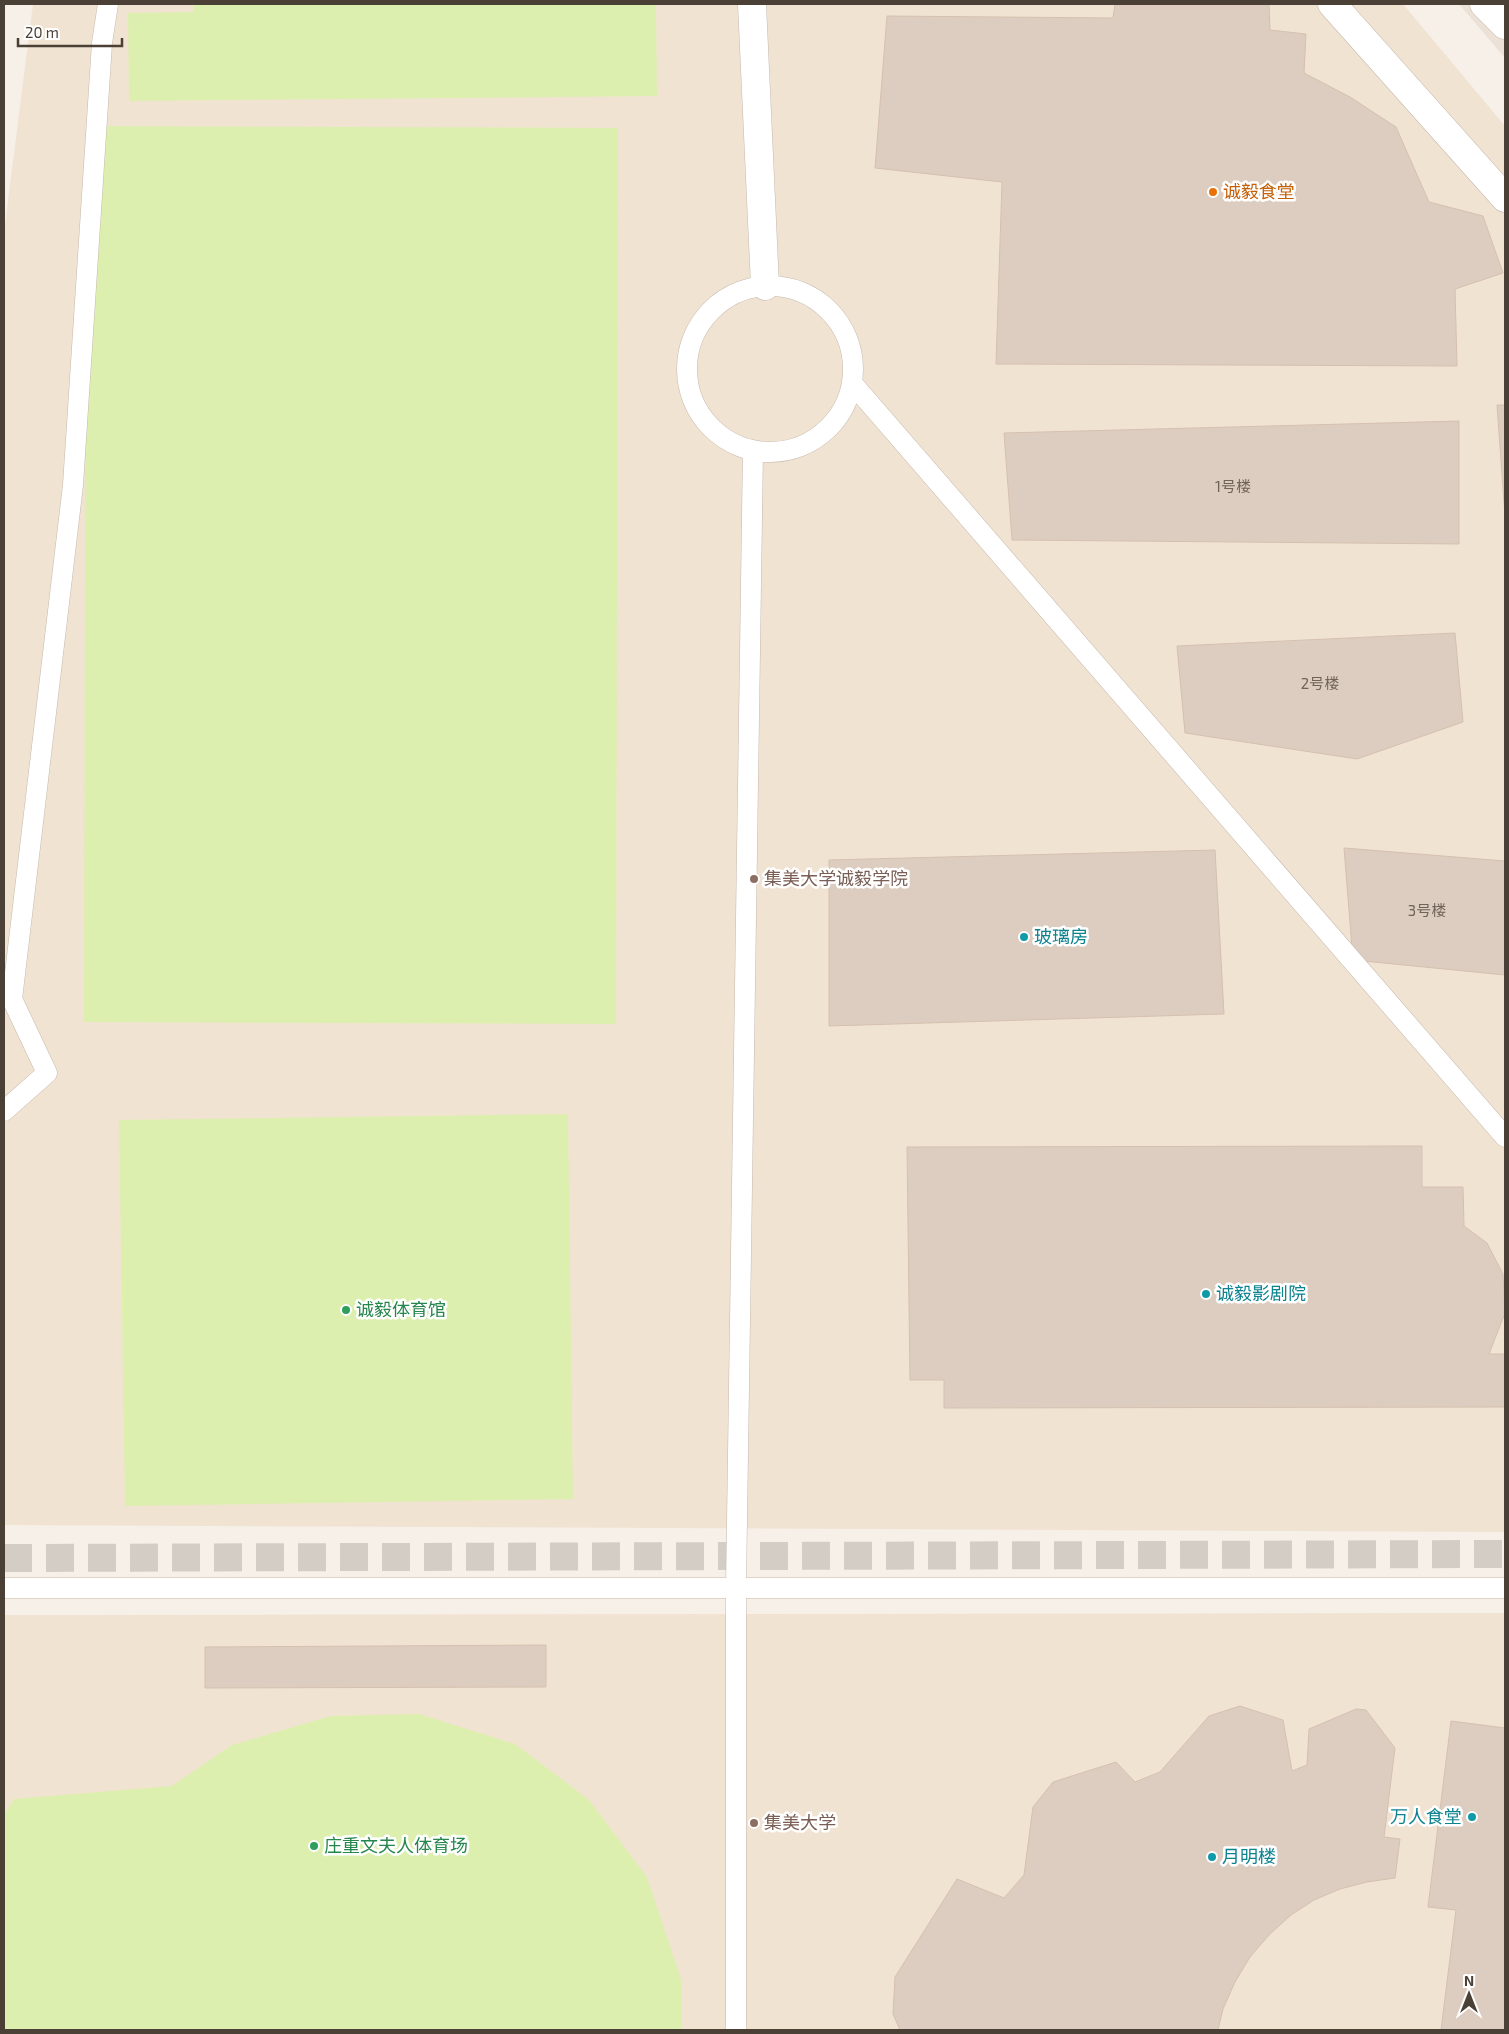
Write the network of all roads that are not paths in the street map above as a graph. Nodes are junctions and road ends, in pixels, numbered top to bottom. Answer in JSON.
{"nodes":[{"id":1,"x":108,"y":4,"type":"edge"},
{"id":2,"x":752,"y":4,"type":"edge"},
{"id":3,"x":1332,"y":4,"type":"edge"},
{"id":4,"x":1484,"y":4,"type":"edge"},
{"id":5,"x":1505,"y":25,"type":"edge"},
{"id":6,"x":1505,"y":198,"type":"edge"},
{"id":7,"x":765,"y":286,"type":"junction"},
{"id":8,"x":852,"y":383,"type":"junction"},
{"id":9,"x":753,"y":450,"type":"junction"},
{"id":10,"x":4,"y":1111,"type":"edge"},
{"id":11,"x":1505,"y":1137,"type":"edge"},
{"id":12,"x":4,"y":1588,"type":"edge"},
{"id":13,"x":736,"y":1588,"type":"junction"},
{"id":14,"x":1505,"y":1588,"type":"edge"},
{"id":15,"x":736,"y":2030,"type":"edge"}],
"edges":[{"from":1,"to":10,"type":"lane"},
{"from":2,"to":7,"type":"street"},
{"from":3,"to":6,"type":"street"},
{"from":4,"to":5,"type":"street"},
{"from":7,"to":8,"type":"lane"},
{"from":7,"to":9,"type":"lane"},
{"from":8,"to":9,"type":"lane"},
{"from":8,"to":11,"type":"lane"},
{"from":9,"to":13,"type":"lane"},
{"from":12,"to":13,"type":"lane"},
{"from":13,"to":14,"type":"lane"},
{"from":13,"to":15,"type":"lane"}]}
